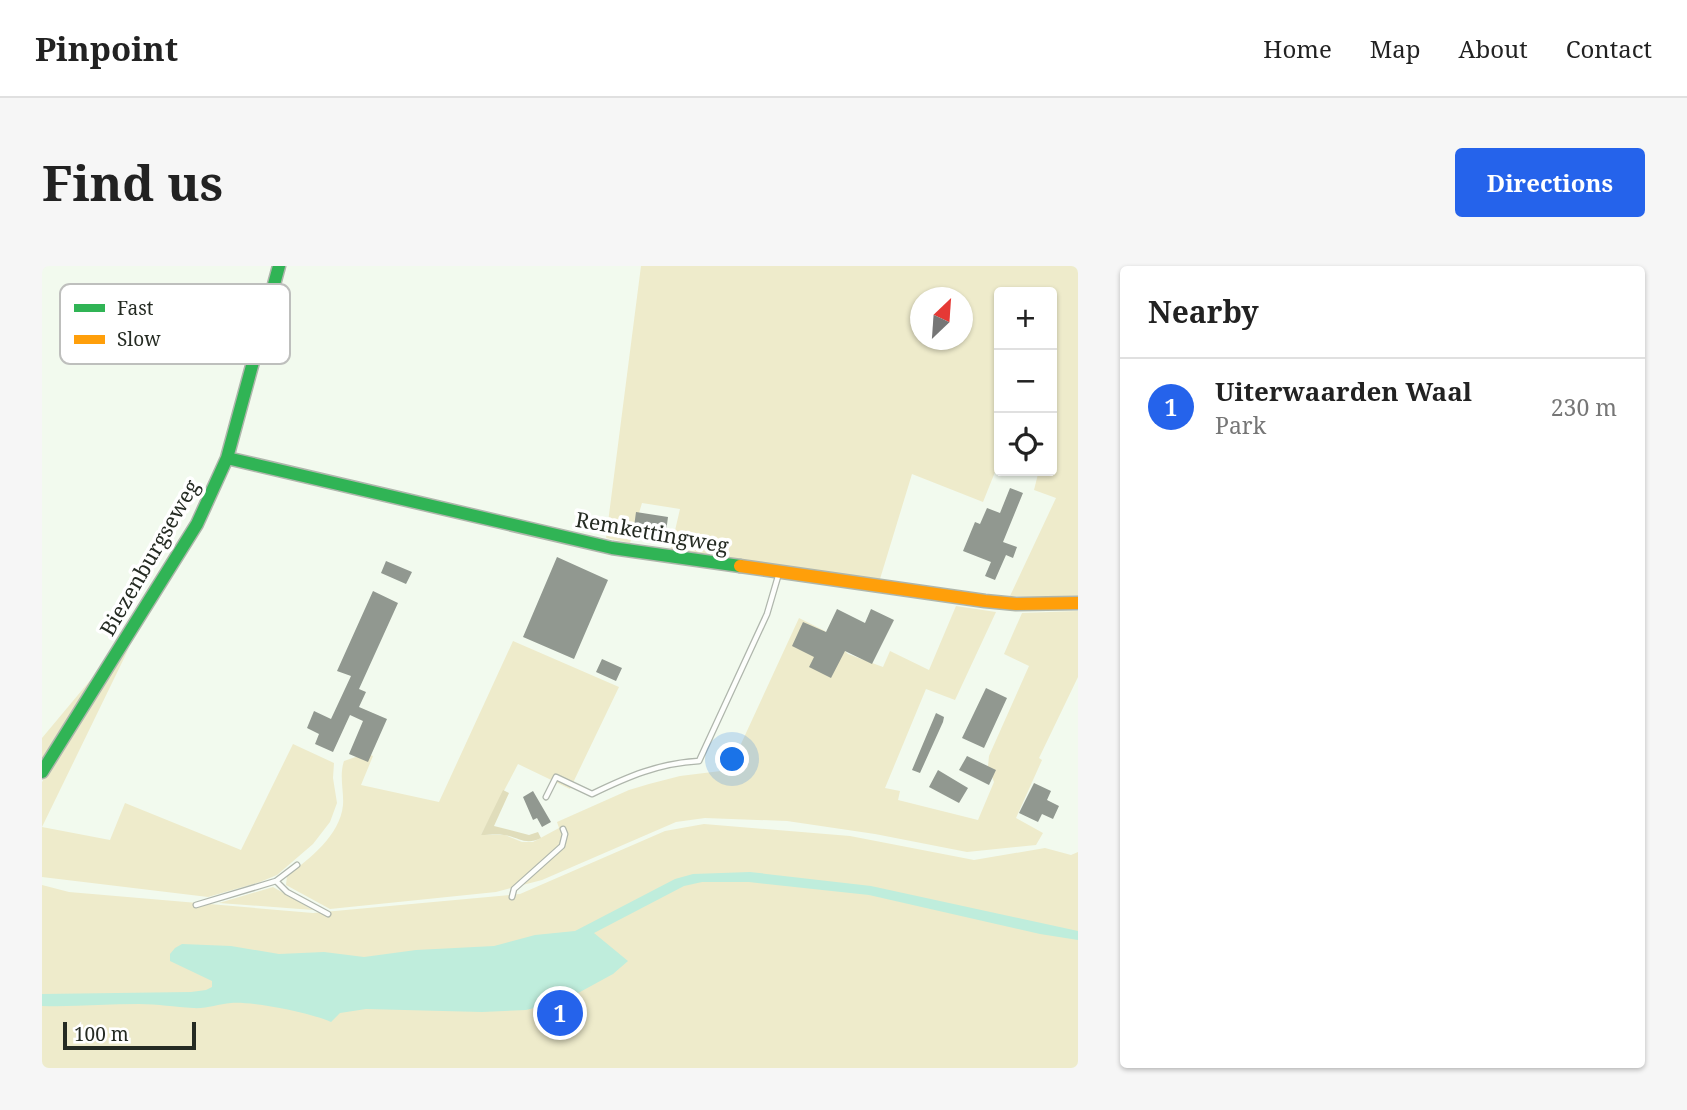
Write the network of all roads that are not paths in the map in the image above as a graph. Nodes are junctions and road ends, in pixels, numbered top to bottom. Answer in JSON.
{"nodes":[{"id":1,"x":279,"y":266,"type":"edge"},
{"id":2,"x":274,"y":284,"type":"edge"},
{"id":3,"x":252,"y":364,"type":"edge"},
{"id":4,"x":227,"y":458,"type":"junction"},
{"id":5,"x":779,"y":573,"type":"junction"},
{"id":6,"x":1078,"y":603,"type":"edge"},
{"id":7,"x":42,"y":772,"type":"edge"},
{"id":8,"x":546,"y":797,"type":"dead end"},
{"id":9,"x":563,"y":829,"type":"dead end"},
{"id":10,"x":297,"y":865,"type":"dead end"},
{"id":11,"x":275,"y":881,"type":"junction"},
{"id":12,"x":512,"y":897,"type":"dead end"},
{"id":13,"x":196,"y":905,"type":"dead end"},
{"id":14,"x":328,"y":914,"type":"dead end"}],
"edges":[{"from":1,"to":2,"type":"street","name":"Biezenburgseweg"},
{"from":3,"to":4,"type":"street","name":"Biezenburgseweg"},
{"from":4,"to":5,"type":"street","name":"Remkettingweg"},
{"from":4,"to":7,"type":"street","name":"Biezenburgseweg"},
{"from":5,"to":6,"type":"street","name":"Remkettingweg"},
{"from":5,"to":8,"type":"lane"},
{"from":9,"to":12,"type":"lane"},
{"from":10,"to":11,"type":"lane"},
{"from":11,"to":13,"type":"lane"},
{"from":11,"to":14,"type":"lane"}]}
